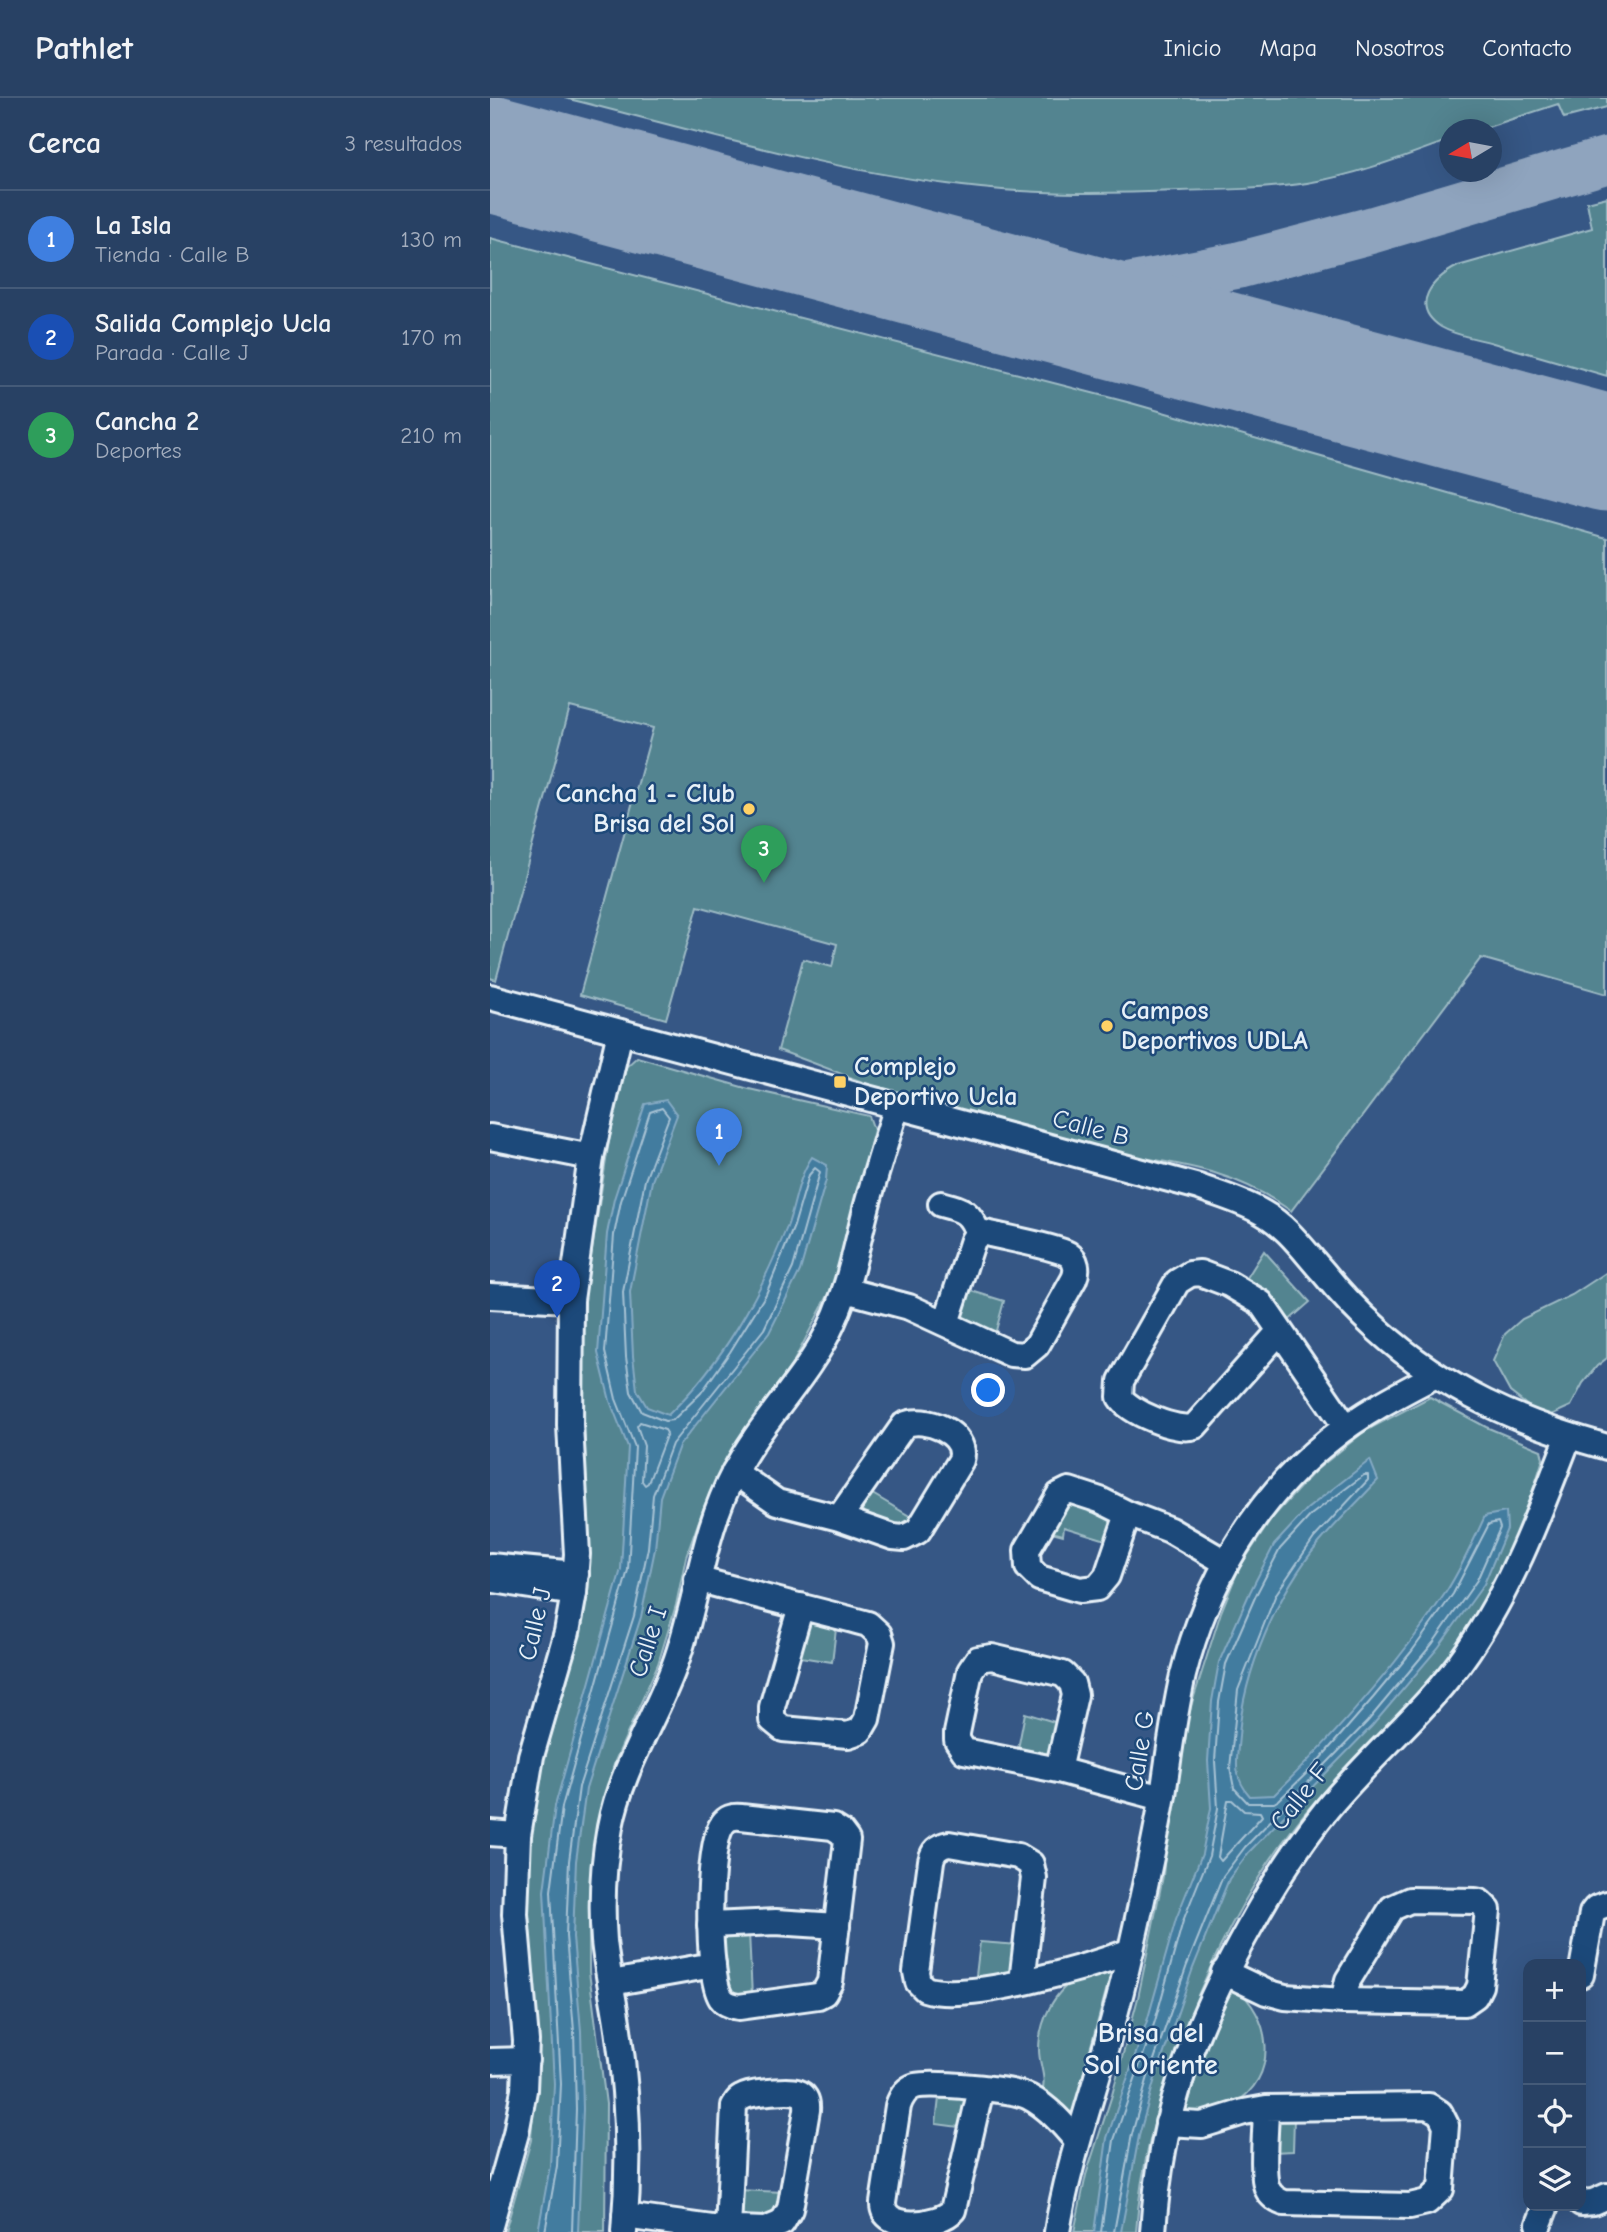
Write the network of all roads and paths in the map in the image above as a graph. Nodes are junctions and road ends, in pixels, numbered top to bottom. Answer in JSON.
{"nodes":[{"id":1,"x":490,"y":997,"type":"edge"},
{"id":2,"x":620,"y":1032,"type":"junction"},
{"id":3,"x":897,"y":1106,"type":"junction"},
{"id":4,"x":490,"y":1136,"type":"edge"},
{"id":5,"x":591,"y":1157,"type":"junction"},
{"id":6,"x":941,"y":1204,"type":"dead end"},
{"id":7,"x":978,"y":1234,"type":"junction"},
{"id":8,"x":845,"y":1290,"type":"junction"},
{"id":9,"x":490,"y":1296,"type":"edge"},
{"id":10,"x":571,"y":1300,"type":"junction"},
{"id":11,"x":946,"y":1323,"type":"junction"},
{"id":12,"x":1279,"y":1332,"type":"junction"},
{"id":13,"x":1436,"y":1375,"type":"junction"},
{"id":14,"x":1346,"y":1427,"type":"junction"},
{"id":15,"x":1569,"y":1437,"type":"junction"},
{"id":16,"x":1607,"y":1447,"type":"edge"},
{"id":17,"x":734,"y":1472,"type":"junction"},
{"id":18,"x":1128,"y":1514,"type":"junction"},
{"id":19,"x":839,"y":1518,"type":"junction"},
{"id":20,"x":1225,"y":1562,"type":"junction"},
{"id":21,"x":490,"y":1566,"type":"edge"},
{"id":22,"x":490,"y":1579,"type":"edge"},
{"id":23,"x":697,"y":1579,"type":"junction"},
{"id":24,"x":575,"y":1583,"type":"junction"},
{"id":25,"x":801,"y":1606,"type":"junction"},
{"id":26,"x":1058,"y":1770,"type":"junction"},
{"id":27,"x":1162,"y":1797,"type":"junction"},
{"id":28,"x":490,"y":1833,"type":"edge"},
{"id":29,"x":519,"y":1835,"type":"junction"},
{"id":30,"x":1607,"y":1904,"type":"edge"},
{"id":31,"x":710,"y":1925,"type":"junction"},
{"id":32,"x":837,"y":1926,"type":"junction"},
{"id":33,"x":1131,"y":1951,"type":"junction"},
{"id":34,"x":1584,"y":1959,"type":"edge"},
{"id":35,"x":713,"y":1965,"type":"junction"},
{"id":36,"x":1224,"y":1972,"type":"junction"},
{"id":37,"x":1021,"y":1982,"type":"junction"},
{"id":38,"x":611,"y":1983,"type":"junction"},
{"id":39,"x":1343,"y":2001,"type":"junction"},
{"id":40,"x":490,"y":2061,"type":"edge"},
{"id":41,"x":526,"y":2068,"type":"junction"},
{"id":42,"x":490,"y":2076,"type":"edge"},
{"id":43,"x":981,"y":2089,"type":"junction"},
{"id":44,"x":1266,"y":2108,"type":"junction"},
{"id":45,"x":1168,"y":2123,"type":"junction"},
{"id":46,"x":1077,"y":2141,"type":"junction"},
{"id":47,"x":494,"y":2193,"type":"edge"},
{"id":48,"x":1607,"y":2196,"type":"edge"},
{"id":49,"x":1586,"y":2203,"type":"edge"},
{"id":50,"x":625,"y":2224,"type":"edge"},
{"id":51,"x":490,"y":2225,"type":"edge"},
{"id":52,"x":729,"y":2229,"type":"junction"},
{"id":53,"x":1058,"y":2232,"type":"edge"},
{"id":54,"x":1153,"y":2232,"type":"edge"}],
"edges":[{"from":1,"to":2,"type":"street","name":"Calle B"},
{"from":2,"to":3,"type":"street","name":"Calle B"},
{"from":2,"to":5,"type":"street","name":"Calle J"},
{"from":3,"to":8,"type":"street","name":"Calle I"},
{"from":3,"to":13,"type":"street","name":"Calle B"},
{"from":4,"to":5,"type":"street"},
{"from":5,"to":10,"type":"street","name":"Calle J"},
{"from":6,"to":7,"type":"street"},
{"from":7,"to":11,"type":"street"},
{"from":7,"to":11,"type":"street"},
{"from":8,"to":11,"type":"street"},
{"from":8,"to":17,"type":"street","name":"Calle I"},
{"from":9,"to":10,"type":"street"},
{"from":10,"to":24,"type":"street","name":"Calle J"},
{"from":12,"to":12,"type":"street"},
{"from":12,"to":14,"type":"street"},
{"from":13,"to":14,"type":"street","name":"Calle G"},
{"from":13,"to":15,"type":"street","name":"Calle B"},
{"from":14,"to":20,"type":"street","name":"Calle G"},
{"from":15,"to":16,"type":"street","name":"Calle B"},
{"from":15,"to":36,"type":"street","name":"Calle F"},
{"from":17,"to":19,"type":"street"},
{"from":17,"to":23,"type":"street","name":"Calle I"},
{"from":18,"to":18,"type":"street"},
{"from":18,"to":20,"type":"street"},
{"from":19,"to":19,"type":"street"},
{"from":20,"to":27,"type":"street","name":"Calle G"},
{"from":21,"to":24,"type":"street"},
{"from":22,"to":24,"type":"street"},
{"from":23,"to":25,"type":"street"},
{"from":23,"to":38,"type":"street","name":"Calle I"},
{"from":24,"to":29,"type":"street","name":"Calle J"},
{"from":25,"to":25,"type":"street"},
{"from":26,"to":26,"type":"street"},
{"from":26,"to":27,"type":"street"},
{"from":27,"to":33,"type":"street","name":"Calle G"},
{"from":28,"to":29,"type":"street"},
{"from":29,"to":41,"type":"street","name":"Calle J"},
{"from":30,"to":34,"type":"street"},
{"from":31,"to":32,"type":"street"},
{"from":31,"to":32,"type":"street"},
{"from":31,"to":35,"type":"street"},
{"from":32,"to":35,"type":"street"},
{"from":33,"to":37,"type":"street"},
{"from":33,"to":46,"type":"street","name":"Calle G"},
{"from":35,"to":38,"type":"street"},
{"from":36,"to":39,"type":"street"},
{"from":36,"to":45,"type":"street","name":"Calle F"},
{"from":37,"to":37,"type":"street"},
{"from":38,"to":50,"type":"street","name":"Calle I"},
{"from":39,"to":39,"type":"street"},
{"from":40,"to":41,"type":"street"},
{"from":41,"to":42,"type":"street"},
{"from":41,"to":47,"type":"street","name":"Calle J"},
{"from":43,"to":43,"type":"street"},
{"from":43,"to":46,"type":"street"},
{"from":44,"to":44,"type":"street"},
{"from":44,"to":45,"type":"street"},
{"from":45,"to":54,"type":"street","name":"Calle F"},
{"from":46,"to":53,"type":"street","name":"Calle G"},
{"from":47,"to":51,"type":"street","name":"Calle J"},
{"from":48,"to":49,"type":"street"},
{"from":50,"to":52,"type":"street"},
{"from":52,"to":52,"type":"street"}]}
